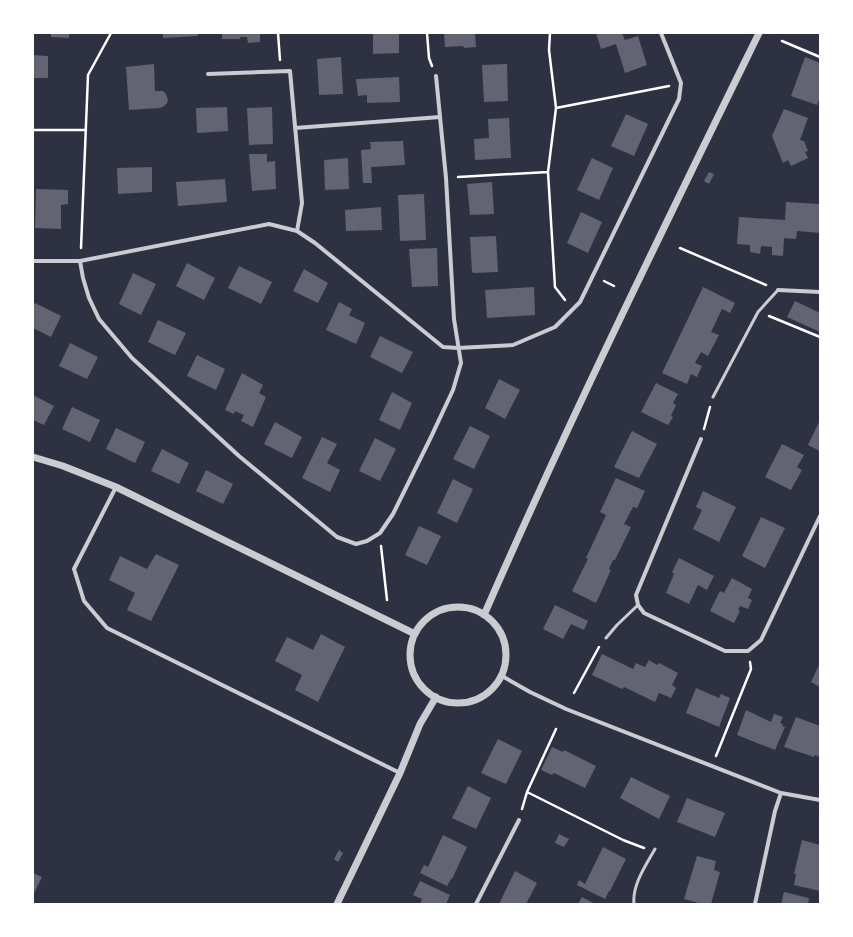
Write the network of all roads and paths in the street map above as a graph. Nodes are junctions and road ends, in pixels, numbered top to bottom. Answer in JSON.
{"nodes":[{"id":1,"x":111,"y":33,"type":"edge"},
{"id":2,"x":278,"y":33,"type":"edge"},
{"id":3,"x":427,"y":33,"type":"edge"},
{"id":4,"x":550,"y":33,"type":"edge"},
{"id":5,"x":661,"y":33,"type":"edge"},
{"id":6,"x":759,"y":33,"type":"edge"},
{"id":7,"x":782,"y":41,"type":"dead end"},
{"id":8,"x":820,"y":58,"type":"edge"},
{"id":9,"x":280,"y":70,"type":"junction"},
{"id":10,"x":208,"y":74,"type":"dead end"},
{"id":11,"x":436,"y":76,"type":"joint"},
{"id":12,"x":680,"y":84,"type":"junction"},
{"id":13,"x":556,"y":108,"type":"junction"},
{"id":14,"x":440,"y":117,"type":"junction"},
{"id":15,"x":295,"y":128,"type":"junction"},
{"id":16,"x":33,"y":130,"type":"edge"},
{"id":17,"x":86,"y":130,"type":"junction"},
{"id":18,"x":548,"y":172,"type":"junction"},
{"id":19,"x":446,"y":178,"type":"junction"},
{"id":20,"x":297,"y":231,"type":"junction"},
{"id":21,"x":680,"y":248,"type":"dead end"},
{"id":22,"x":33,"y":261,"type":"edge"},
{"id":23,"x":80,"y":261,"type":"junction"},
{"id":24,"x":601,"y":280,"type":"dead end"},
{"id":25,"x":614,"y":286,"type":"dead end"},
{"id":26,"x":778,"y":290,"type":"junction"},
{"id":27,"x":820,"y":292,"type":"edge"},
{"id":28,"x":573,"y":310,"type":"junction"},
{"id":29,"x":758,"y":312,"type":"junction"},
{"id":30,"x":820,"y":337,"type":"edge"},
{"id":31,"x":458,"y":348,"type":"junction"},
{"id":32,"x":713,"y":396,"type":"joint"},
{"id":33,"x":701,"y":439,"type":"joint"},
{"id":34,"x":33,"y":457,"type":"edge"},
{"id":35,"x":116,"y":487,"type":"junction"},
{"id":36,"x":820,"y":516,"type":"edge"},
{"id":37,"x":380,"y":533,"type":"junction"},
{"id":38,"x":387,"y":600,"type":"dead end"},
{"id":39,"x":638,"y":605,"type":"junction"},
{"id":40,"x":484,"y":615,"type":"junction"},
{"id":41,"x":415,"y":634,"type":"junction"},
{"id":42,"x":606,"y":638,"type":"joint"},
{"id":43,"x":748,"y":651,"type":"junction"},
{"id":44,"x":502,"y":676,"type":"junction"},
{"id":45,"x":574,"y":694,"type":"dead end"},
{"id":46,"x":436,"y":697,"type":"junction"},
{"id":47,"x":556,"y":729,"type":"dead end"},
{"id":48,"x":712,"y":766,"type":"junction"},
{"id":49,"x":400,"y":773,"type":"junction"},
{"id":50,"x":527,"y":792,"type":"junction"},
{"id":51,"x":781,"y":793,"type":"junction"},
{"id":52,"x":820,"y":800,"type":"edge"},
{"id":53,"x":519,"y":820,"type":"joint"},
{"id":54,"x":654,"y":850,"type":"joint"},
{"id":55,"x":337,"y":904,"type":"edge"},
{"id":56,"x":476,"y":904,"type":"edge"},
{"id":57,"x":634,"y":904,"type":"edge"},
{"id":58,"x":755,"y":904,"type":"edge"}],
"edges":[{"from":1,"to":17,"type":"path"},
{"from":2,"to":9,"type":"path"},
{"from":3,"to":11,"type":"path"},
{"from":4,"to":13,"type":"path"},
{"from":5,"to":12,"type":"street"},
{"from":6,"to":40,"type":"street"},
{"from":7,"to":8,"type":"path"},
{"from":9,"to":10,"type":"street"},
{"from":9,"to":15,"type":"street"},
{"from":11,"to":14,"type":"street"},
{"from":12,"to":13,"type":"path"},
{"from":12,"to":28,"type":"street"},
{"from":13,"to":18,"type":"path"},
{"from":14,"to":15,"type":"street"},
{"from":14,"to":19,"type":"street"},
{"from":15,"to":20,"type":"street"},
{"from":16,"to":17,"type":"path"},
{"from":17,"to":23,"type":"path"},
{"from":18,"to":19,"type":"path"},
{"from":18,"to":28,"type":"path"},
{"from":19,"to":31,"type":"street"},
{"from":20,"to":23,"type":"street"},
{"from":20,"to":31,"type":"street"},
{"from":21,"to":26,"type":"path"},
{"from":22,"to":23,"type":"street"},
{"from":23,"to":37,"type":"street"},
{"from":24,"to":25,"type":"path"},
{"from":26,"to":27,"type":"street"},
{"from":26,"to":29,"type":"lane"},
{"from":28,"to":31,"type":"street"},
{"from":29,"to":30,"type":"path"},
{"from":29,"to":32,"type":"lane"},
{"from":31,"to":37,"type":"street"},
{"from":32,"to":33,"type":"path"},
{"from":33,"to":39,"type":"street"},
{"from":34,"to":35,"type":"street"},
{"from":35,"to":41,"type":"street"},
{"from":35,"to":49,"type":"street"},
{"from":36,"to":43,"type":"street"},
{"from":37,"to":38,"type":"path"},
{"from":39,"to":42,"type":"lane"},
{"from":39,"to":43,"type":"street"},
{"from":40,"to":41,"type":"street"},
{"from":40,"to":44,"type":"street"},
{"from":41,"to":46,"type":"street"},
{"from":42,"to":45,"type":"path"},
{"from":43,"to":48,"type":"path"},
{"from":44,"to":46,"type":"street"},
{"from":44,"to":48,"type":"street"},
{"from":46,"to":49,"type":"street"},
{"from":47,"to":50,"type":"path"},
{"from":48,"to":51,"type":"street"},
{"from":49,"to":55,"type":"street"},
{"from":50,"to":53,"type":"path"},
{"from":50,"to":54,"type":"path"},
{"from":51,"to":52,"type":"street"},
{"from":51,"to":58,"type":"street"},
{"from":53,"to":56,"type":"street"},
{"from":54,"to":57,"type":"lane"}]}
